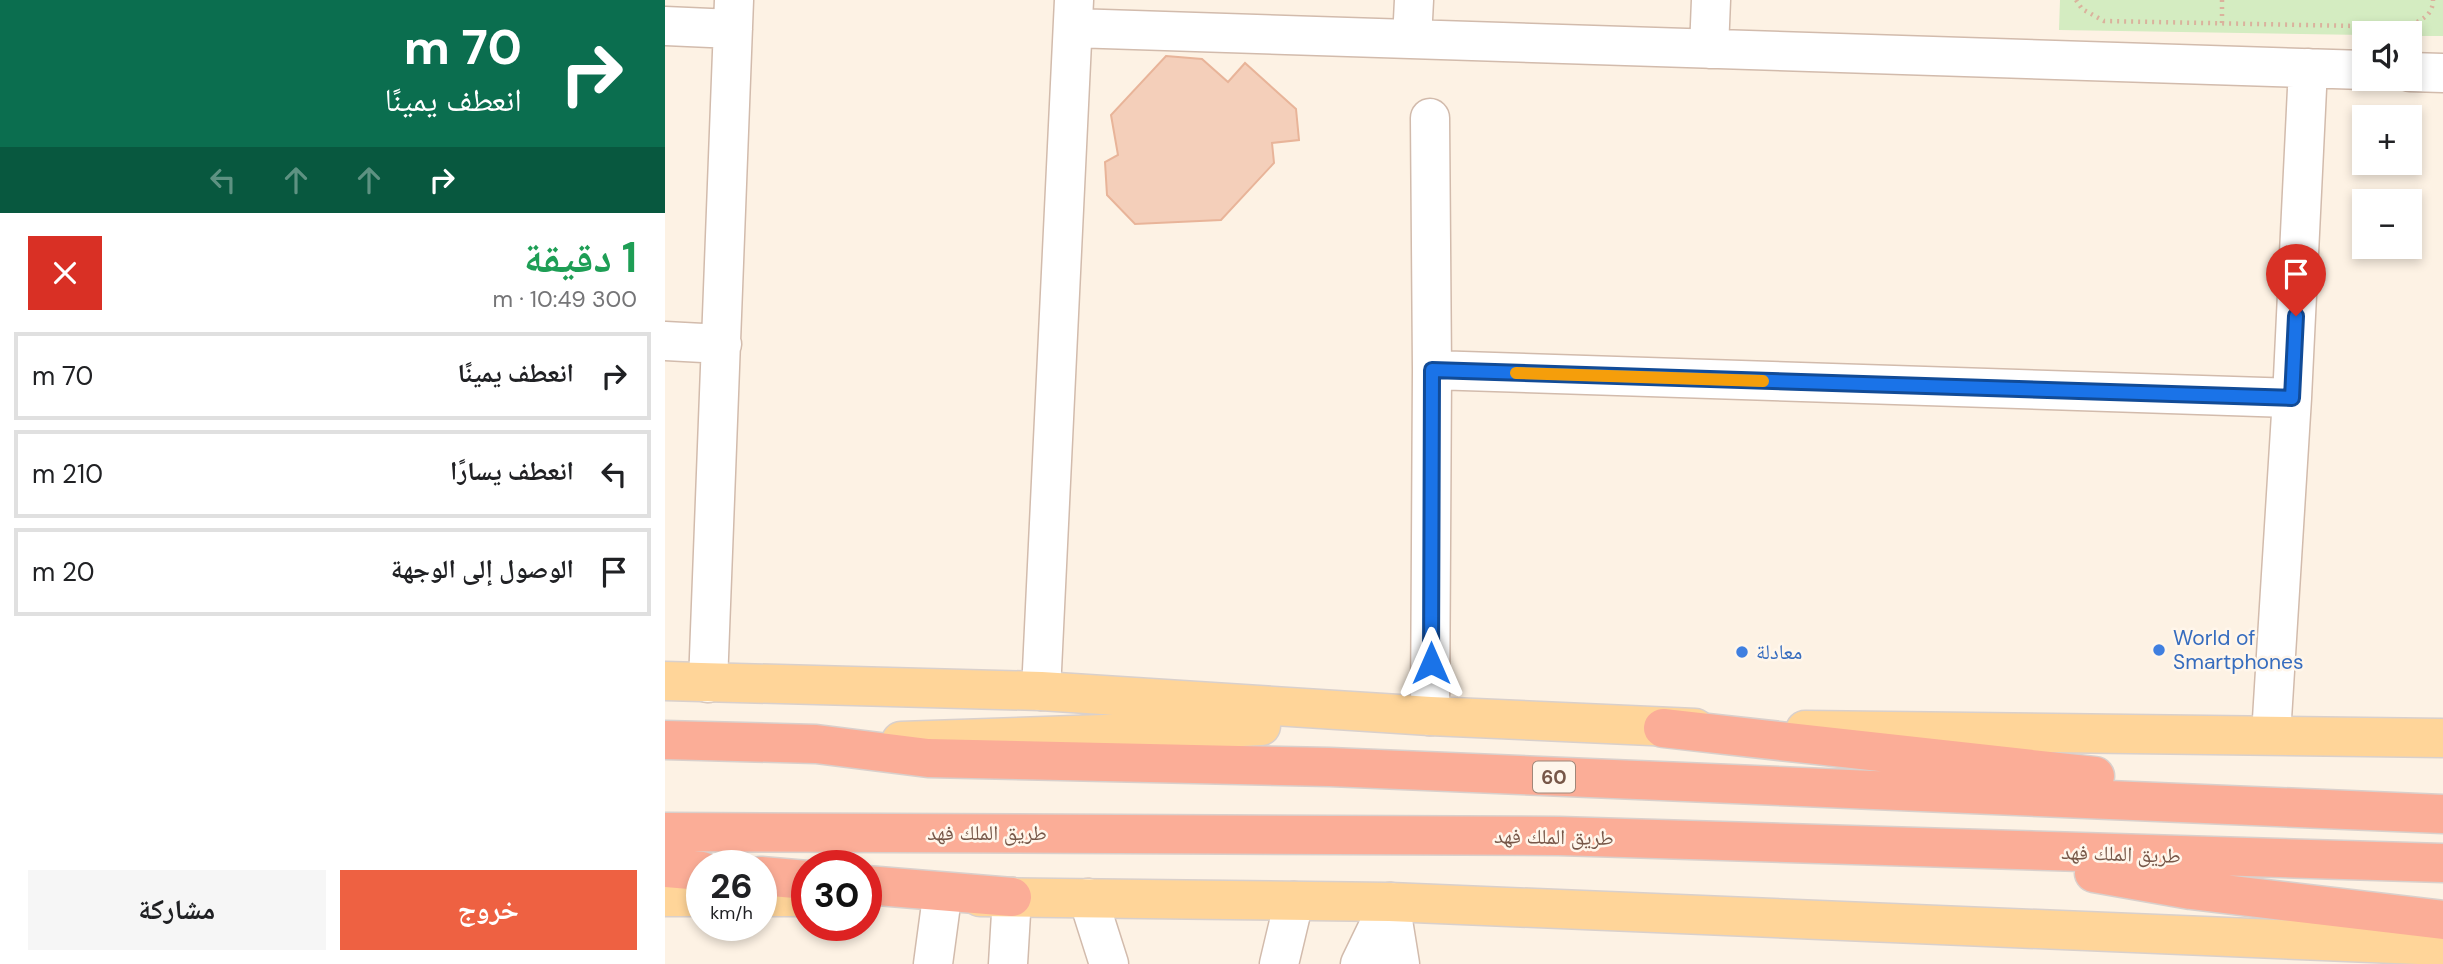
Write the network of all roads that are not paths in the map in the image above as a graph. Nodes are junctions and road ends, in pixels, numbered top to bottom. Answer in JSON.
{"nodes":[{"id":1,"x":1414,"y":0,"type":"edge"},
{"id":2,"x":1711,"y":0,"type":"edge"},
{"id":3,"x":1074,"y":14,"type":"edge"},
{"id":4,"x":734,"y":15,"type":"edge"},
{"id":5,"x":665,"y":26,"type":"edge"},
{"id":6,"x":1412,"y":39,"type":"junction"},
{"id":7,"x":1709,"y":49,"type":"junction"},
{"id":8,"x":2308,"y":68,"type":"junction"},
{"id":9,"x":2352,"y":70,"type":"edge"},
{"id":10,"x":2422,"y":72,"type":"edge"},
{"id":11,"x":2443,"y":73,"type":"edge"},
{"id":12,"x":1430,"y":118,"type":"dead end"},
{"id":13,"x":665,"y":341,"type":"edge"},
{"id":14,"x":722,"y":344,"type":"junction"},
{"id":15,"x":1432,"y":370,"type":"junction"},
{"id":16,"x":2292,"y":398,"type":"junction"},
{"id":17,"x":665,"y":681,"type":"edge"},
{"id":18,"x":708,"y":682,"type":"junction"},
{"id":19,"x":1041,"y":691,"type":"junction"},
{"id":20,"x":1430,"y":716,"type":"junction"},
{"id":21,"x":1663,"y":728,"type":"junction"},
{"id":22,"x":2271,"y":735,"type":"junction"},
{"id":23,"x":2443,"y":738,"type":"edge"},
{"id":24,"x":665,"y":740,"type":"edge"},
{"id":25,"x":816,"y":744,"type":"junction"},
{"id":26,"x":2437,"y":814,"type":"edge"},
{"id":27,"x":665,"y":832,"type":"edge"},
{"id":28,"x":1971,"y":850,"type":"junction"},
{"id":29,"x":2443,"y":863,"type":"edge"},
{"id":30,"x":665,"y":868,"type":"edge"},
{"id":31,"x":686,"y":870,"type":"edge"},
{"id":32,"x":882,"y":886,"type":"edge"},
{"id":33,"x":665,"y":897,"type":"edge"},
{"id":34,"x":686,"y":897,"type":"edge"},
{"id":35,"x":882,"y":897,"type":"edge"},
{"id":36,"x":942,"y":897,"type":"junction"},
{"id":37,"x":1012,"y":897,"type":"junction"},
{"id":38,"x":1088,"y":898,"type":"junction"},
{"id":39,"x":1294,"y":901,"type":"junction"},
{"id":40,"x":1390,"y":902,"type":"junction"},
{"id":41,"x":2431,"y":944,"type":"edge"},
{"id":42,"x":2331,"y":953,"type":"edge"},
{"id":43,"x":933,"y":964,"type":"edge"},
{"id":44,"x":1009,"y":964,"type":"edge"},
{"id":45,"x":1109,"y":964,"type":"edge"},
{"id":46,"x":1279,"y":964,"type":"edge"},
{"id":47,"x":1360,"y":964,"type":"edge"},
{"id":48,"x":1400,"y":964,"type":"edge"}],
"edges":[{"from":1,"to":6,"type":"street"},
{"from":2,"to":7,"type":"street"},
{"from":3,"to":6,"type":"street"},
{"from":3,"to":19,"type":"street"},
{"from":4,"to":5,"type":"street"},
{"from":4,"to":14,"type":"street"},
{"from":6,"to":7,"type":"street"},
{"from":7,"to":8,"type":"street"},
{"from":8,"to":9,"type":"street"},
{"from":8,"to":16,"type":"street"},
{"from":10,"to":11,"type":"street"},
{"from":12,"to":15,"type":"street"},
{"from":13,"to":14,"type":"street"},
{"from":14,"to":18,"type":"street"},
{"from":15,"to":16,"type":"street"},
{"from":15,"to":20,"type":"street"},
{"from":16,"to":22,"type":"street"},
{"from":17,"to":18,"type":"main road"},
{"from":18,"to":19,"type":"main road"},
{"from":19,"to":20,"type":"main road"},
{"from":20,"to":21,"type":"main road"},
{"from":20,"to":25,"type":"main road"},
{"from":21,"to":22,"type":"main road"},
{"from":21,"to":26,"type":"highway"},
{"from":22,"to":23,"type":"main road"},
{"from":24,"to":25,"type":"highway","number":"60"},
{"from":25,"to":26,"type":"highway","number":"60"},
{"from":27,"to":28,"type":"highway","name":"طريق الملك فهد"},
{"from":28,"to":29,"type":"highway","name":"طريق الملك فهد"},
{"from":28,"to":41,"type":"highway"},
{"from":30,"to":31,"type":"highway"},
{"from":32,"to":37,"type":"highway"},
{"from":33,"to":34,"type":"main road"},
{"from":35,"to":36,"type":"main road"},
{"from":36,"to":37,"type":"main road"},
{"from":36,"to":43,"type":"street"},
{"from":37,"to":38,"type":"main road"},
{"from":37,"to":44,"type":"street"},
{"from":38,"to":39,"type":"main road"},
{"from":38,"to":45,"type":"street"},
{"from":39,"to":40,"type":"main road"},
{"from":39,"to":46,"type":"street"},
{"from":40,"to":42,"type":"main road"},
{"from":40,"to":47,"type":"street"},
{"from":40,"to":48,"type":"street"},
{"from":41,"to":42,"type":"main road"}]}
